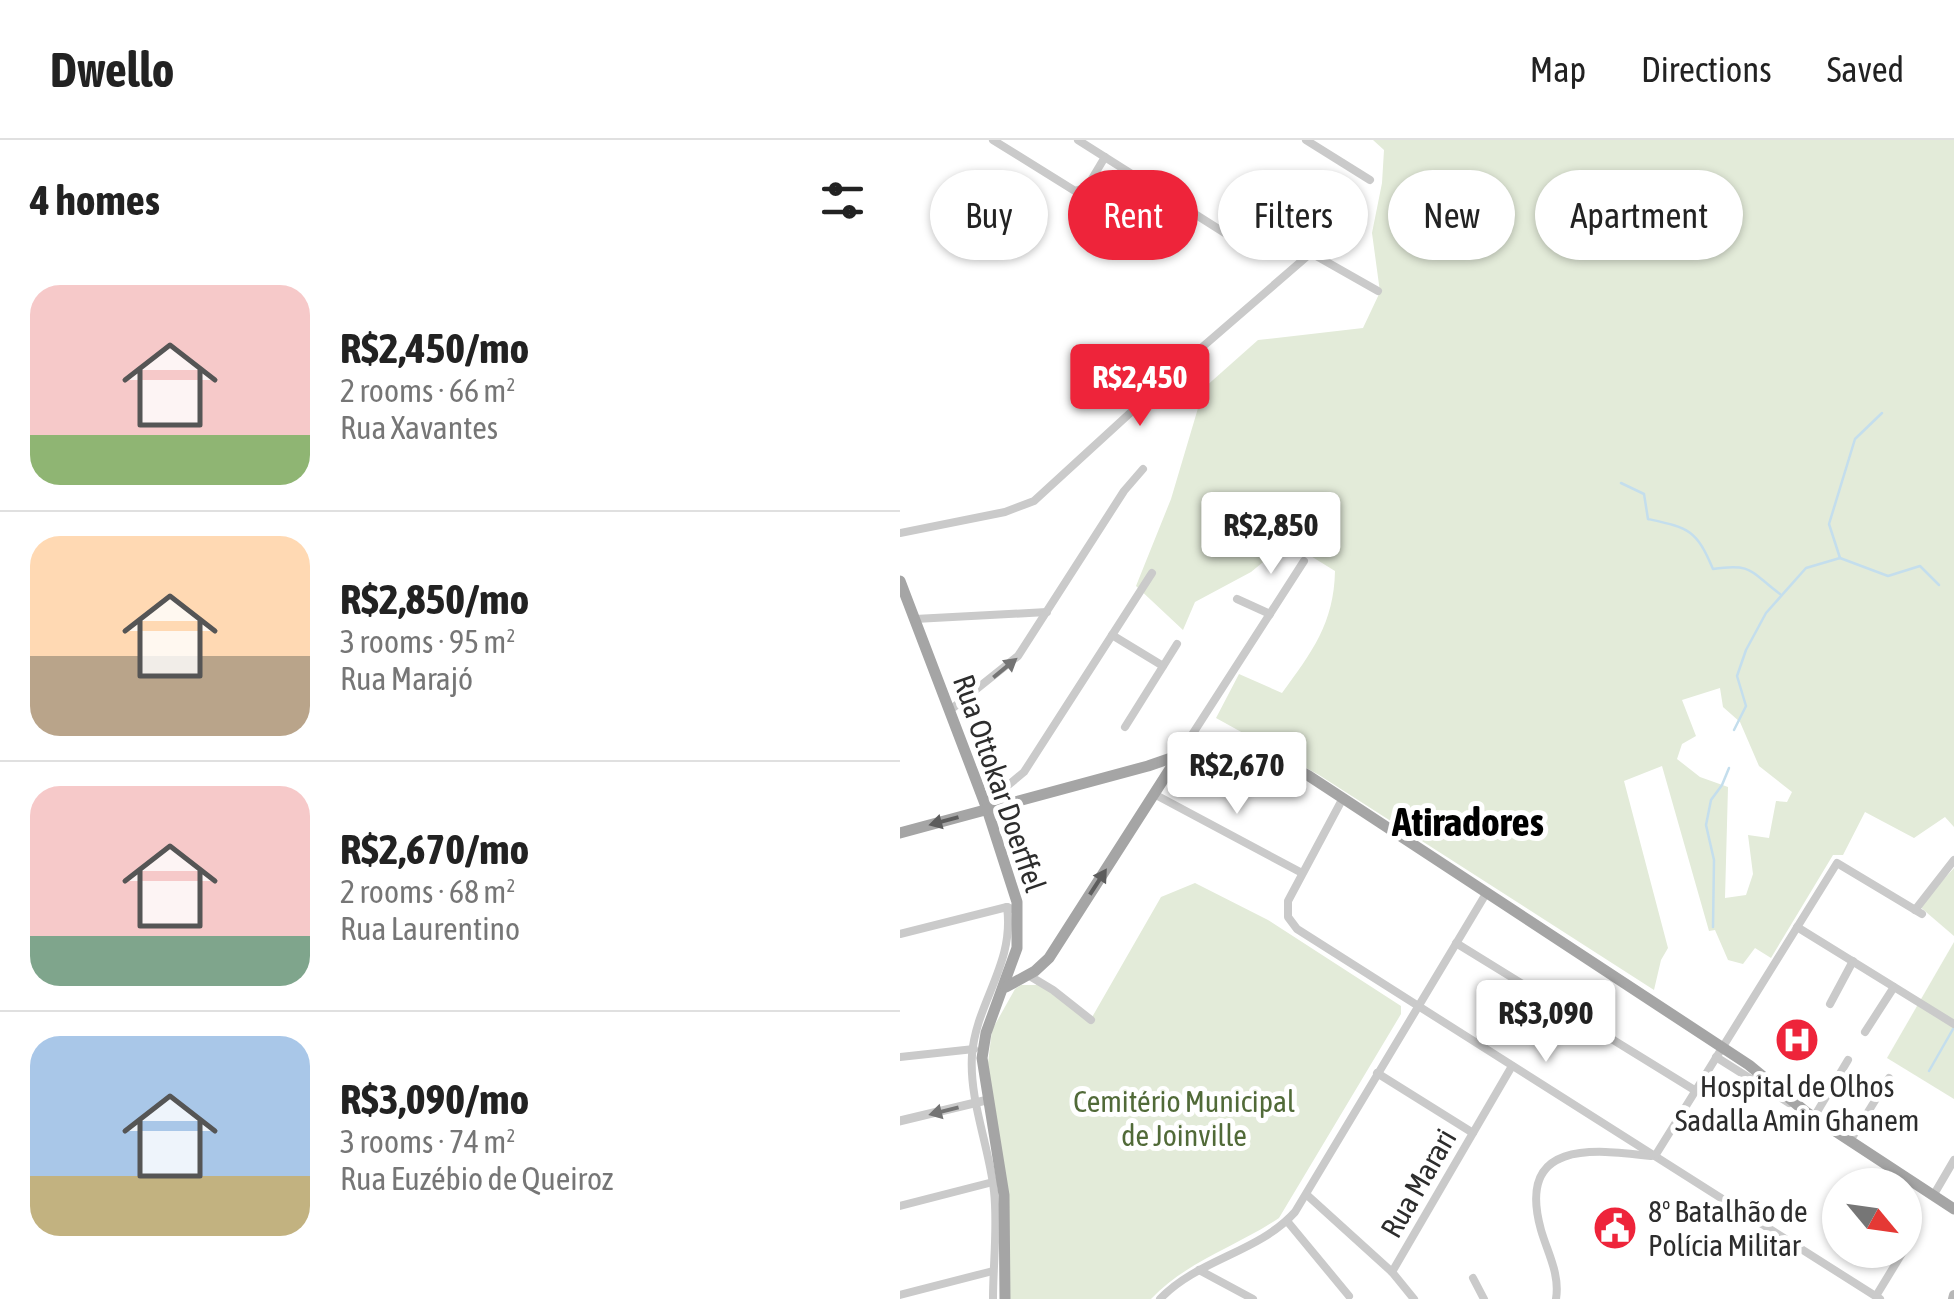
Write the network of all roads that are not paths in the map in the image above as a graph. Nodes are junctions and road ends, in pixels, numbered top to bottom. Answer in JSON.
{"nodes":[{"id":1,"x":993,"y":140,"type":"edge"},
{"id":2,"x":1078,"y":140,"type":"edge"},
{"id":3,"x":1306,"y":140,"type":"edge"},
{"id":4,"x":1105,"y":157,"type":"junction"},
{"id":5,"x":1370,"y":180,"type":"dead end"},
{"id":6,"x":1218,"y":229,"type":"edge"},
{"id":7,"x":1302,"y":260,"type":"edge"},
{"id":8,"x":1323,"y":260,"type":"edge"},
{"id":9,"x":1378,"y":291,"type":"dead end"},
{"id":10,"x":1143,"y":469,"type":"dead end"},
{"id":11,"x":900,"y":533,"type":"edge"},
{"id":12,"x":1304,"y":561,"type":"dead end"},
{"id":13,"x":1152,"y":573,"type":"dead end"},
{"id":14,"x":900,"y":581,"type":"edge"},
{"id":15,"x":1238,"y":598,"type":"dead end"},
{"id":16,"x":1046,"y":612,"type":"junction"},
{"id":17,"x":908,"y":613,"type":"edge"},
{"id":18,"x":1270,"y":614,"type":"junction"},
{"id":19,"x":1112,"y":635,"type":"junction"},
{"id":20,"x":1176,"y":644,"type":"dead end"},
{"id":21,"x":1162,"y":666,"type":"junction"},
{"id":22,"x":950,"y":711,"type":"junction"},
{"id":23,"x":1125,"y":727,"type":"dead end"},
{"id":24,"x":1179,"y":755,"type":"junction"},
{"id":25,"x":1148,"y":766,"type":"junction"},
{"id":26,"x":1162,"y":782,"type":"junction"},
{"id":27,"x":980,"y":790,"type":"junction"},
{"id":28,"x":1154,"y":794,"type":"junction"},
{"id":29,"x":1344,"y":798,"type":"junction"},
{"id":30,"x":1004,"y":804,"type":"junction"},
{"id":31,"x":987,"y":809,"type":"junction"},
{"id":32,"x":900,"y":833,"type":"edge"},
{"id":33,"x":1954,"y":860,"type":"edge"},
{"id":34,"x":1302,"y":872,"type":"junction"},
{"id":35,"x":1486,"y":892,"type":"junction"},
{"id":36,"x":1013,"y":910,"type":"junction"},
{"id":37,"x":1798,"y":928,"type":"junction"},
{"id":38,"x":900,"y":934,"type":"edge"},
{"id":39,"x":1456,"y":942,"type":"junction"},
{"id":40,"x":1017,"y":948,"type":"junction"},
{"id":41,"x":1853,"y":962,"type":"junction"},
{"id":42,"x":1044,"y":964,"type":"junction"},
{"id":43,"x":1028,"y":975,"type":"junction"},
{"id":44,"x":1006,"y":987,"type":"junction"},
{"id":45,"x":1894,"y":987,"type":"junction"},
{"id":46,"x":1830,"y":1004,"type":"dead end"},
{"id":47,"x":1417,"y":1006,"type":"junction"},
{"id":48,"x":1091,"y":1020,"type":"dead end"},
{"id":49,"x":1954,"y":1024,"type":"edge"},
{"id":50,"x":1865,"y":1032,"type":"dead end"},
{"id":51,"x":978,"y":1049,"type":"junction"},
{"id":52,"x":1720,"y":1052,"type":"junction"},
{"id":53,"x":900,"y":1057,"type":"edge"},
{"id":54,"x":1848,"y":1060,"type":"dead end"},
{"id":55,"x":1512,"y":1066,"type":"junction"},
{"id":56,"x":1377,"y":1073,"type":"junction"},
{"id":57,"x":1889,"y":1078,"type":"dead end"},
{"id":58,"x":1696,"y":1091,"type":"junction"},
{"id":59,"x":982,"y":1101,"type":"junction"},
{"id":60,"x":1814,"y":1117,"type":"junction"},
{"id":61,"x":900,"y":1122,"type":"edge"},
{"id":62,"x":1473,"y":1133,"type":"junction"},
{"id":63,"x":1850,"y":1141,"type":"junction"},
{"id":64,"x":1655,"y":1156,"type":"junction"},
{"id":65,"x":1954,"y":1160,"type":"edge"},
{"id":66,"x":993,"y":1182,"type":"junction"},
{"id":67,"x":1306,"y":1195,"type":"junction"},
{"id":68,"x":1933,"y":1196,"type":"junction"},
{"id":69,"x":900,"y":1206,"type":"edge"},
{"id":70,"x":1954,"y":1209,"type":"edge"},
{"id":71,"x":1288,"y":1220,"type":"junction"},
{"id":72,"x":1894,"y":1268,"type":"edge"},
{"id":73,"x":1199,"y":1270,"type":"junction"},
{"id":74,"x":993,"y":1271,"type":"junction"},
{"id":75,"x":1392,"y":1272,"type":"junction"},
{"id":76,"x":1473,"y":1278,"type":"dead end"},
{"id":77,"x":900,"y":1295,"type":"edge"},
{"id":78,"x":1349,"y":1296,"type":"dead end"},
{"id":79,"x":1878,"y":1298,"type":"edge"},
{"id":80,"x":993,"y":1299,"type":"edge"},
{"id":81,"x":1005,"y":1299,"type":"edge"},
{"id":82,"x":1160,"y":1299,"type":"edge"},
{"id":83,"x":1253,"y":1299,"type":"edge"},
{"id":84,"x":1414,"y":1299,"type":"edge"},
{"id":85,"x":1484,"y":1299,"type":"edge"},
{"id":86,"x":1556,"y":1299,"type":"edge"}],
"edges":[{"from":1,"to":4,"type":"street"},
{"from":2,"to":4,"type":"street"},
{"from":3,"to":5,"type":"street"},
{"from":4,"to":6,"type":"street"},
{"from":7,"to":11,"type":"street"},
{"from":8,"to":9,"type":"street"},
{"from":10,"to":16,"type":"street"},
{"from":12,"to":18,"type":"street"},
{"from":13,"to":19,"type":"street"},
{"from":14,"to":17,"type":"main road","name":"Rua Ottokar Doerffel"},
{"from":15,"to":18,"type":"street"},
{"from":16,"to":17,"type":"street"},
{"from":22,"to":16,"type":"street","one_way":true},
{"from":17,"to":22,"type":"main road","name":"Rua Ottokar Doerffel"},
{"from":18,"to":24,"type":"street"},
{"from":19,"to":21,"type":"street"},
{"from":19,"to":30,"type":"street"},
{"from":20,"to":21,"type":"street"},
{"from":21,"to":23,"type":"street"},
{"from":22,"to":27,"type":"main road","name":"Rua Ottokar Doerffel"},
{"from":24,"to":25,"type":"main road"},
{"from":24,"to":26,"type":"main road"},
{"from":24,"to":29,"type":"main road"},
{"from":25,"to":26,"type":"main road"},
{"from":25,"to":30,"type":"main road"},
{"from":26,"to":28,"type":"main road"},
{"from":27,"to":30,"type":"main road"},
{"from":27,"to":31,"type":"main road","name":"Rua Ottokar Doerffel"},
{"from":28,"to":34,"type":"street"},
{"from":42,"to":28,"type":"main road","one_way":true},
{"from":29,"to":34,"type":"street"},
{"from":29,"to":35,"type":"main road"},
{"from":30,"to":31,"type":"main road"},
{"from":31,"to":32,"type":"main road","one_way":true},
{"from":31,"to":36,"type":"main road","name":"Rua Ottokar Doerffel"},
{"from":33,"to":37,"type":"street"},
{"from":34,"to":47,"type":"street"},
{"from":35,"to":39,"type":"street"},
{"from":35,"to":52,"type":"main road"},
{"from":36,"to":38,"type":"street"},
{"from":36,"to":40,"type":"main road","name":"Rua Ottokar Doerffel"},
{"from":36,"to":51,"type":"street"},
{"from":37,"to":41,"type":"street"},
{"from":37,"to":52,"type":"street"},
{"from":39,"to":47,"type":"street"},
{"from":39,"to":58,"type":"street"},
{"from":40,"to":42,"type":"main road"},
{"from":40,"to":44,"type":"main road","name":"Rua Ottokar Doerffel"},
{"from":41,"to":45,"type":"street"},
{"from":41,"to":46,"type":"street"},
{"from":42,"to":43,"type":"main road"},
{"from":43,"to":44,"type":"main road"},
{"from":43,"to":48,"type":"street"},
{"from":44,"to":51,"type":"main road","name":"Rua Ottokar Doerffel"},
{"from":45,"to":49,"type":"street"},
{"from":45,"to":50,"type":"street"},
{"from":47,"to":55,"type":"street"},
{"from":47,"to":56,"type":"street"},
{"from":51,"to":53,"type":"street"},
{"from":51,"to":59,"type":"main road","name":"Rua Ottokar Doerffel"},
{"from":52,"to":58,"type":"street"},
{"from":52,"to":60,"type":"main road"},
{"from":54,"to":60,"type":"street"},
{"from":55,"to":62,"type":"street","name":"Rua Marari"},
{"from":55,"to":64,"type":"street"},
{"from":56,"to":62,"type":"street"},
{"from":56,"to":67,"type":"street"},
{"from":57,"to":63,"type":"street"},
{"from":58,"to":64,"type":"street"},
{"from":59,"to":61,"type":"street","one_way":true},
{"from":59,"to":66,"type":"street"},
{"from":59,"to":81,"type":"main road","name":"Rua Ottokar Doerffel"},
{"from":60,"to":63,"type":"main road"},
{"from":62,"to":75,"type":"street","name":"Rua Marari"},
{"from":63,"to":68,"type":"main road"},
{"from":64,"to":79,"type":"street"},
{"from":64,"to":86,"type":"street"},
{"from":65,"to":68,"type":"street"},
{"from":66,"to":69,"type":"street"},
{"from":66,"to":74,"type":"street"},
{"from":67,"to":71,"type":"street"},
{"from":67,"to":75,"type":"street"},
{"from":68,"to":70,"type":"main road"},
{"from":71,"to":73,"type":"street"},
{"from":71,"to":78,"type":"street"},
{"from":72,"to":79,"type":"street"},
{"from":73,"to":82,"type":"street"},
{"from":73,"to":83,"type":"street"},
{"from":74,"to":77,"type":"street"},
{"from":74,"to":80,"type":"street"},
{"from":75,"to":84,"type":"street"},
{"from":76,"to":85,"type":"street"}]}
